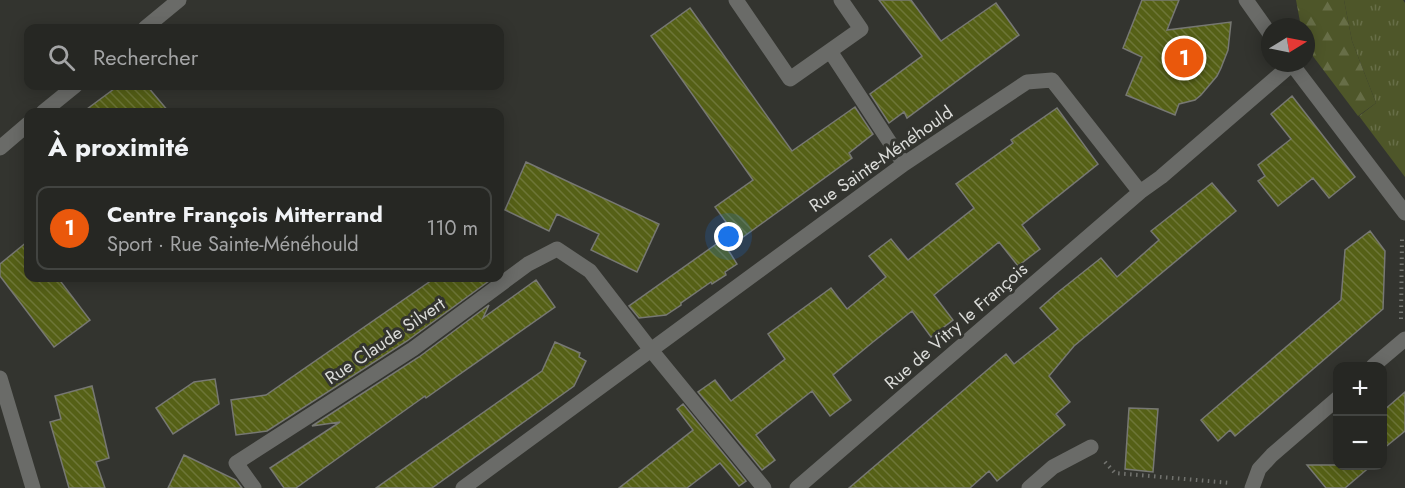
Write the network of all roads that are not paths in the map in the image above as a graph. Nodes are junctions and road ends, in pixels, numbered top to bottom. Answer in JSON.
{"nodes":[{"id":1,"x":179,"y":0,"type":"edge"},
{"id":2,"x":736,"y":0,"type":"edge"},
{"id":3,"x":841,"y":0,"type":"edge"},
{"id":4,"x":1246,"y":0,"type":"edge"},
{"id":5,"x":1261,"y":21,"type":"edge"},
{"id":6,"x":150,"y":24,"type":"edge"},
{"id":7,"x":830,"y":51,"type":"junction"},
{"id":8,"x":1282,"y":72,"type":"edge"},
{"id":9,"x":1297,"y":72,"type":"edge"},
{"id":10,"x":70,"y":90,"type":"edge"},
{"id":11,"x":48,"y":108,"type":"edge"},
{"id":12,"x":24,"y":127,"type":"edge"},
{"id":13,"x":0,"y":148,"type":"edge"},
{"id":14,"x":904,"y":164,"type":"junction"},
{"id":15,"x":1140,"y":192,"type":"junction"},
{"id":16,"x":1405,"y":213,"type":"edge"},
{"id":17,"x":504,"y":282,"type":"edge"},
{"id":18,"x":504,"y":282,"type":"edge"},
{"id":19,"x":1405,"y":339,"type":"edge"},
{"id":20,"x":651,"y":350,"type":"junction"},
{"id":21,"x":1378,"y":362,"type":"edge"},
{"id":22,"x":0,"y":378,"type":"edge"},
{"id":23,"x":1333,"y":402,"type":"edge"},
{"id":24,"x":6,"y":418,"type":"edge"},
{"id":25,"x":1091,"y":447,"type":"road end"},
{"id":26,"x":1252,"y":487,"type":"edge"},
{"id":27,"x":33,"y":488,"type":"edge"},
{"id":28,"x":254,"y":488,"type":"edge"},
{"id":29,"x":463,"y":488,"type":"edge"},
{"id":30,"x":764,"y":488,"type":"edge"},
{"id":31,"x":797,"y":488,"type":"edge"},
{"id":32,"x":1029,"y":488,"type":"edge"}],
"edges":[{"from":1,"to":6,"type":"street"},
{"from":2,"to":7,"type":"street"},
{"from":3,"to":7,"type":"street"},
{"from":4,"to":5,"type":"street"},
{"from":7,"to":14,"type":"street"},
{"from":8,"to":15,"type":"street"},
{"from":9,"to":16,"type":"street"},
{"from":10,"to":11,"type":"street"},
{"from":12,"to":13,"type":"street"},
{"from":14,"to":15,"type":"street","name":"Rue Sainte-Ménéhould"},
{"from":14,"to":20,"type":"street","name":"Rue Sainte-Ménéhould"},
{"from":15,"to":31,"type":"street","name":"Rue de Vitry le François"},
{"from":17,"to":28,"type":"street","name":"Rue Claude Silvert"},
{"from":18,"to":20,"type":"street","name":"Rue Claude Silvert"},
{"from":19,"to":21,"type":"street"},
{"from":20,"to":29,"type":"street","name":"Rue Sainte-Ménéhould"},
{"from":20,"to":30,"type":"street","name":"Rue Claude Silvert"},
{"from":22,"to":24,"type":"street"},
{"from":23,"to":26,"type":"street"},
{"from":24,"to":27,"type":"street"},
{"from":25,"to":32,"type":"street"}]}
